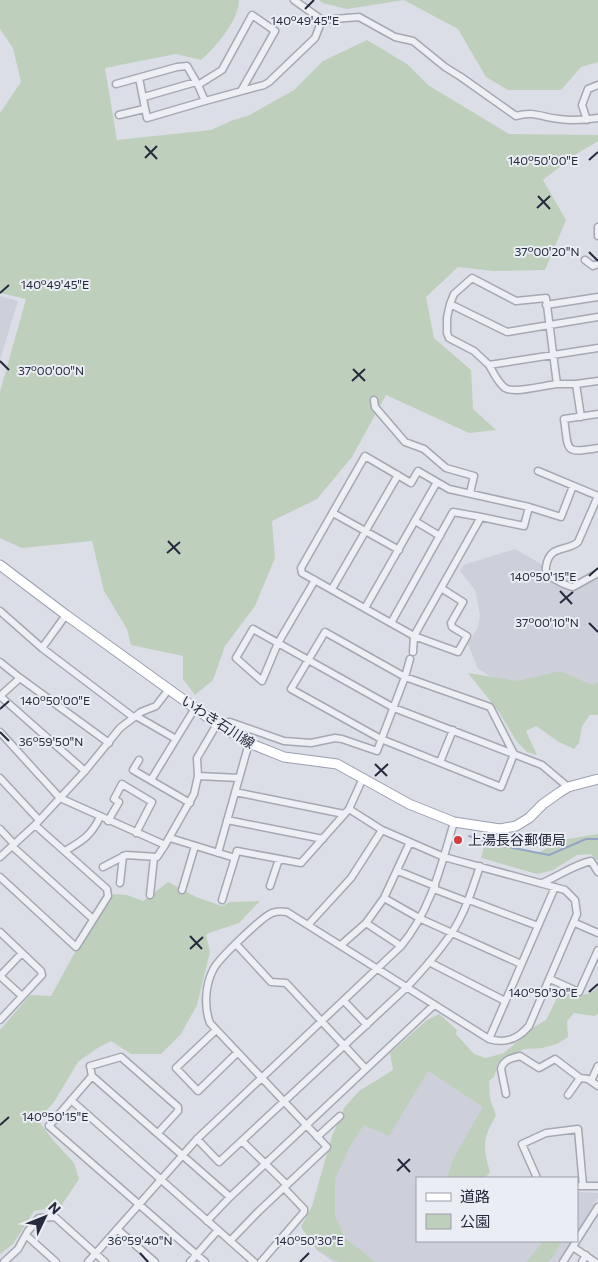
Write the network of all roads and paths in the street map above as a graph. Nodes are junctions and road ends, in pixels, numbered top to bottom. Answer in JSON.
{"nodes":[{"id":1,"x":294,"y":0,"type":"edge"},
{"id":2,"x":322,"y":20,"type":"junction"},
{"id":3,"x":139,"y":78,"type":"junction"},
{"id":4,"x":197,"y":83,"type":"junction"},
{"id":5,"x":116,"y":84,"type":"dead end"},
{"id":6,"x":598,"y":85,"type":"edge"},
{"id":7,"x":241,"y":91,"type":"junction"},
{"id":8,"x":144,"y":97,"type":"junction"},
{"id":9,"x":206,"y":101,"type":"junction"},
{"id":10,"x":144,"y":109,"type":"junction"},
{"id":11,"x":119,"y":115,"type":"dead end"},
{"id":12,"x":598,"y":118,"type":"edge"},
{"id":13,"x":587,"y":120,"type":"junction"},
{"id":14,"x":598,"y":227,"type":"edge"},
{"id":15,"x":598,"y":236,"type":"edge"},
{"id":16,"x":585,"y":260,"type":"dead end"},
{"id":17,"x":598,"y":264,"type":"edge"},
{"id":18,"x":598,"y":297,"type":"edge"},
{"id":19,"x":450,"y":304,"type":"junction"},
{"id":20,"x":546,"y":305,"type":"junction"},
{"id":21,"x":598,"y":317,"type":"edge"},
{"id":22,"x":549,"y":325,"type":"junction"},
{"id":23,"x":598,"y":348,"type":"edge"},
{"id":24,"x":553,"y":355,"type":"junction"},
{"id":25,"x":489,"y":365,"type":"junction"},
{"id":26,"x":598,"y":381,"type":"edge"},
{"id":27,"x":557,"y":384,"type":"junction"},
{"id":28,"x":576,"y":384,"type":"junction"},
{"id":29,"x":374,"y":400,"type":"dead end"},
{"id":30,"x":598,"y":414,"type":"edge"},
{"id":31,"x":582,"y":416,"type":"junction"},
{"id":32,"x":598,"y":448,"type":"edge"},
{"id":33,"x":538,"y":471,"type":"dead end"},
{"id":34,"x":398,"y":476,"type":"junction"},
{"id":35,"x":437,"y":482,"type":"junction"},
{"id":36,"x":573,"y":486,"type":"junction"},
{"id":37,"x":470,"y":493,"type":"junction"},
{"id":38,"x":598,"y":496,"type":"edge"},
{"id":39,"x":529,"y":507,"type":"junction"},
{"id":40,"x":333,"y":513,"type":"junction"},
{"id":41,"x":481,"y":517,"type":"junction"},
{"id":42,"x":415,"y":521,"type":"junction"},
{"id":43,"x":365,"y":531,"type":"junction"},
{"id":44,"x":440,"y":536,"type":"junction"},
{"id":45,"x":398,"y":550,"type":"junction"},
{"id":46,"x":0,"y":565,"type":"edge"},
{"id":47,"x":598,"y":573,"type":"edge"},
{"id":48,"x":315,"y":580,"type":"junction"},
{"id":49,"x":441,"y":588,"type":"junction"},
{"id":50,"x":332,"y":590,"type":"junction"},
{"id":51,"x":365,"y":608,"type":"junction"},
{"id":52,"x":0,"y":611,"type":"edge"},
{"id":53,"x":66,"y":616,"type":"junction"},
{"id":54,"x":391,"y":622,"type":"junction"},
{"id":55,"x":414,"y":636,"type":"junction"},
{"id":56,"x":278,"y":643,"type":"junction"},
{"id":57,"x":42,"y":648,"type":"junction"},
{"id":58,"x":413,"y":652,"type":"dead end"},
{"id":59,"x":410,"y":659,"type":"dead end"},
{"id":60,"x":308,"y":660,"type":"junction"},
{"id":61,"x":0,"y":662,"type":"edge"},
{"id":62,"x":406,"y":677,"type":"junction"},
{"id":63,"x":20,"y":678,"type":"junction"},
{"id":64,"x":169,"y":689,"type":"junction"},
{"id":65,"x":0,"y":696,"type":"edge"},
{"id":66,"x":195,"y":708,"type":"junction"},
{"id":67,"x":394,"y":708,"type":"junction"},
{"id":68,"x":134,"y":716,"type":"junction"},
{"id":69,"x":217,"y":724,"type":"junction"},
{"id":70,"x":453,"y":730,"type":"junction"},
{"id":71,"x":0,"y":732,"type":"edge"},
{"id":72,"x":176,"y":739,"type":"junction"},
{"id":73,"x":381,"y":739,"type":"junction"},
{"id":74,"x":109,"y":742,"type":"junction"},
{"id":75,"x":249,"y":743,"type":"junction"},
{"id":76,"x":514,"y":754,"type":"junction"},
{"id":77,"x":138,"y":760,"type":"dead end"},
{"id":78,"x":440,"y":762,"type":"junction"},
{"id":79,"x":85,"y":771,"type":"junction"},
{"id":80,"x":198,"y":776,"type":"junction"},
{"id":81,"x":0,"y":778,"type":"edge"},
{"id":82,"x":239,"y":778,"type":"junction"},
{"id":83,"x":364,"y":778,"type":"junction"},
{"id":84,"x":598,"y":779,"type":"edge"},
{"id":85,"x":151,"y":780,"type":"junction"},
{"id":86,"x":568,"y":787,"type":"junction"},
{"id":87,"x":235,"y":792,"type":"junction"},
{"id":88,"x":60,"y":798,"type":"junction"},
{"id":89,"x":190,"y":803,"type":"junction"},
{"id":90,"x":346,"y":812,"type":"junction"},
{"id":91,"x":100,"y":817,"type":"junction"},
{"id":92,"x":228,"y":820,"type":"junction"},
{"id":93,"x":108,"y":821,"type":"junction"},
{"id":94,"x":454,"y":822,"type":"junction"},
{"id":95,"x":37,"y":823,"type":"junction"},
{"id":96,"x":0,"y":829,"type":"edge"},
{"id":97,"x":382,"y":830,"type":"junction"},
{"id":98,"x":136,"y":833,"type":"junction"},
{"id":99,"x":170,"y":838,"type":"junction"},
{"id":100,"x":323,"y":839,"type":"junction"},
{"id":101,"x":410,"y":842,"type":"junction"},
{"id":102,"x":13,"y":845,"type":"junction"},
{"id":103,"x":165,"y":846,"type":"junction"},
{"id":104,"x":196,"y":846,"type":"junction"},
{"id":105,"x":65,"y":852,"type":"junction"},
{"id":106,"x":218,"y":853,"type":"junction"},
{"id":107,"x":123,"y":856,"type":"junction"},
{"id":108,"x":444,"y":857,"type":"junction"},
{"id":109,"x":0,"y":858,"type":"edge"},
{"id":110,"x":154,"y":858,"type":"junction"},
{"id":111,"x":235,"y":858,"type":"junction"},
{"id":112,"x":279,"y":859,"type":"junction"},
{"id":113,"x":480,"y":866,"type":"junction"},
{"id":114,"x":103,"y":867,"type":"dead end"},
{"id":115,"x":398,"y":871,"type":"junction"},
{"id":116,"x":598,"y":872,"type":"edge"},
{"id":117,"x":0,"y":877,"type":"edge"},
{"id":118,"x":120,"y":883,"type":"dead end"},
{"id":119,"x":542,"y":883,"type":"junction"},
{"id":120,"x":270,"y":886,"type":"dead end"},
{"id":121,"x":555,"y":886,"type":"junction"},
{"id":122,"x":434,"y":888,"type":"junction"},
{"id":123,"x":182,"y":890,"type":"dead end"},
{"id":124,"x":150,"y":895,"type":"dead end"},
{"id":125,"x":384,"y":898,"type":"junction"},
{"id":126,"x":222,"y":900,"type":"dead end"},
{"id":127,"x":468,"y":901,"type":"junction"},
{"id":128,"x":421,"y":919,"type":"junction"},
{"id":129,"x":93,"y":920,"type":"junction"},
{"id":130,"x":575,"y":922,"type":"junction"},
{"id":131,"x":366,"y":923,"type":"junction"},
{"id":132,"x":308,"y":925,"type":"junction"},
{"id":133,"x":538,"y":926,"type":"junction"},
{"id":134,"x":0,"y":932,"type":"edge"},
{"id":135,"x":598,"y":933,"type":"edge"},
{"id":136,"x":451,"y":934,"type":"junction"},
{"id":137,"x":236,"y":944,"type":"junction"},
{"id":138,"x":341,"y":946,"type":"junction"},
{"id":139,"x":401,"y":946,"type":"junction"},
{"id":140,"x":598,"y":950,"type":"edge"},
{"id":141,"x":22,"y":953,"type":"junction"},
{"id":142,"x":430,"y":962,"type":"junction"},
{"id":143,"x":521,"y":964,"type":"junction"},
{"id":144,"x":378,"y":968,"type":"junction"},
{"id":145,"x":0,"y":976,"type":"edge"},
{"id":146,"x":550,"y":979,"type":"junction"},
{"id":147,"x":406,"y":987,"type":"junction"},
{"id":148,"x":22,"y":996,"type":"junction"},
{"id":149,"x":344,"y":1001,"type":"junction"},
{"id":150,"x":505,"y":1001,"type":"junction"},
{"id":151,"x":434,"y":1005,"type":"junction"},
{"id":152,"x":0,"y":1020,"type":"edge"},
{"id":153,"x":322,"y":1022,"type":"junction"},
{"id":154,"x":366,"y":1025,"type":"junction"},
{"id":155,"x":216,"y":1030,"type":"junction"},
{"id":156,"x":489,"y":1039,"type":"junction"},
{"id":157,"x":344,"y":1045,"type":"junction"},
{"id":158,"x":237,"y":1053,"type":"junction"},
{"id":159,"x":598,"y":1066,"type":"edge"},
{"id":160,"x":366,"y":1069,"type":"junction"},
{"id":161,"x":92,"y":1076,"type":"junction"},
{"id":162,"x":261,"y":1078,"type":"junction"},
{"id":163,"x":580,"y":1078,"type":"junction"},
{"id":164,"x":591,"y":1081,"type":"junction"},
{"id":165,"x":598,"y":1086,"type":"edge"},
{"id":166,"x":506,"y":1094,"type":"dead end"},
{"id":167,"x":568,"y":1095,"type":"dead end"},
{"id":168,"x":71,"y":1100,"type":"junction"},
{"id":169,"x":284,"y":1102,"type":"junction"},
{"id":170,"x":340,"y":1116,"type":"dead end"},
{"id":171,"x":306,"y":1125,"type":"junction"},
{"id":172,"x":158,"y":1133,"type":"junction"},
{"id":173,"x":317,"y":1137,"type":"junction"},
{"id":174,"x":197,"y":1138,"type":"junction"},
{"id":175,"x":242,"y":1141,"type":"junction"},
{"id":176,"x":182,"y":1154,"type":"junction"},
{"id":177,"x":264,"y":1163,"type":"junction"},
{"id":178,"x":536,"y":1177,"type":"edge"},
{"id":179,"x":160,"y":1180,"type":"junction"},
{"id":180,"x":285,"y":1186,"type":"junction"},
{"id":181,"x":580,"y":1186,"type":"edge"},
{"id":182,"x":598,"y":1186,"type":"edge"},
{"id":183,"x":230,"y":1197,"type":"junction"},
{"id":184,"x":139,"y":1204,"type":"junction"},
{"id":185,"x":598,"y":1207,"type":"edge"},
{"id":186,"x":208,"y":1221,"type":"junction"},
{"id":187,"x":117,"y":1229,"type":"junction"},
{"id":188,"x":218,"y":1230,"type":"junction"},
{"id":189,"x":27,"y":1236,"type":"junction"},
{"id":190,"x":578,"y":1239,"type":"edge"},
{"id":191,"x":230,"y":1241,"type":"junction"},
{"id":192,"x":576,"y":1242,"type":"edge"},
{"id":193,"x":573,"y":1247,"type":"junction"},
{"id":194,"x":96,"y":1253,"type":"junction"},
{"id":195,"x":196,"y":1255,"type":"junction"},
{"id":196,"x":586,"y":1256,"type":"junction"},
{"id":197,"x":5,"y":1262,"type":"edge"},
{"id":198,"x":56,"y":1262,"type":"edge"},
{"id":199,"x":88,"y":1262,"type":"edge"},
{"id":200,"x":106,"y":1262,"type":"edge"},
{"id":201,"x":154,"y":1262,"type":"edge"},
{"id":202,"x":190,"y":1262,"type":"edge"},
{"id":203,"x":205,"y":1262,"type":"edge"},
{"id":204,"x":254,"y":1262,"type":"edge"},
{"id":205,"x":261,"y":1262,"type":"edge"},
{"id":206,"x":563,"y":1262,"type":"edge"},
{"id":207,"x":582,"y":1262,"type":"edge"},
{"id":208,"x":596,"y":1262,"type":"edge"}],
"edges":[{"from":1,"to":2,"type":"street"},
{"from":2,"to":7,"type":"street"},
{"from":2,"to":13,"type":"street"},
{"from":3,"to":4,"type":"street"},
{"from":3,"to":5,"type":"street"},
{"from":3,"to":8,"type":"street"},
{"from":4,"to":7,"type":"street"},
{"from":4,"to":8,"type":"street"},
{"from":4,"to":9,"type":"street"},
{"from":6,"to":13,"type":"street"},
{"from":7,"to":9,"type":"street"},
{"from":8,"to":10,"type":"street"},
{"from":9,"to":10,"type":"street"},
{"from":10,"to":11,"type":"street"},
{"from":12,"to":13,"type":"street"},
{"from":14,"to":15,"type":"street"},
{"from":16,"to":17,"type":"street"},
{"from":18,"to":20,"type":"street"},
{"from":19,"to":20,"type":"street"},
{"from":19,"to":22,"type":"street"},
{"from":19,"to":25,"type":"street"},
{"from":20,"to":22,"type":"street"},
{"from":21,"to":22,"type":"street"},
{"from":22,"to":24,"type":"street"},
{"from":23,"to":24,"type":"street"},
{"from":24,"to":25,"type":"street"},
{"from":24,"to":27,"type":"street"},
{"from":25,"to":27,"type":"street"},
{"from":26,"to":28,"type":"street"},
{"from":27,"to":28,"type":"street"},
{"from":28,"to":31,"type":"street"},
{"from":29,"to":37,"type":"street"},
{"from":30,"to":31,"type":"street"},
{"from":31,"to":32,"type":"street"},
{"from":33,"to":36,"type":"street"},
{"from":34,"to":35,"type":"street"},
{"from":34,"to":40,"type":"street"},
{"from":34,"to":43,"type":"street"},
{"from":35,"to":37,"type":"street"},
{"from":35,"to":42,"type":"street"},
{"from":36,"to":38,"type":"street"},
{"from":36,"to":39,"type":"street"},
{"from":37,"to":39,"type":"street"},
{"from":38,"to":47,"type":"street"},
{"from":39,"to":41,"type":"street"},
{"from":40,"to":43,"type":"street"},
{"from":40,"to":48,"type":"street"},
{"from":41,"to":44,"type":"street"},
{"from":41,"to":49,"type":"street"},
{"from":42,"to":44,"type":"street"},
{"from":42,"to":45,"type":"street"},
{"from":43,"to":45,"type":"street"},
{"from":43,"to":50,"type":"street"},
{"from":44,"to":54,"type":"street"},
{"from":45,"to":51,"type":"street"},
{"from":46,"to":53,"type":"main road","name":"いわき石川線"},
{"from":48,"to":50,"type":"street"},
{"from":48,"to":56,"type":"street"},
{"from":49,"to":55,"type":"street"},
{"from":49,"to":55,"type":"street"},
{"from":50,"to":51,"type":"street"},
{"from":51,"to":54,"type":"street"},
{"from":52,"to":57,"type":"street"},
{"from":53,"to":57,"type":"street"},
{"from":53,"to":64,"type":"main road","name":"いわき石川線"},
{"from":54,"to":55,"type":"street"},
{"from":55,"to":58,"type":"street"},
{"from":56,"to":56,"type":"street"},
{"from":56,"to":60,"type":"street"},
{"from":57,"to":68,"type":"street"},
{"from":59,"to":62,"type":"street"},
{"from":60,"to":62,"type":"street"},
{"from":60,"to":67,"type":"street"},
{"from":60,"to":73,"type":"street"},
{"from":61,"to":63,"type":"street"},
{"from":62,"to":67,"type":"street"},
{"from":62,"to":76,"type":"street"},
{"from":63,"to":65,"type":"street"},
{"from":63,"to":74,"type":"street"},
{"from":64,"to":66,"type":"main road","name":"いわき石川線"},
{"from":64,"to":68,"type":"street"},
{"from":65,"to":79,"type":"street"},
{"from":66,"to":69,"type":"main road","name":"いわき石川線"},
{"from":66,"to":72,"type":"street"},
{"from":67,"to":70,"type":"street"},
{"from":67,"to":73,"type":"street"},
{"from":68,"to":72,"type":"street"},
{"from":68,"to":74,"type":"street"},
{"from":69,"to":73,"type":"street"},
{"from":69,"to":75,"type":"main road","name":"いわき石川線"},
{"from":69,"to":80,"type":"street"},
{"from":70,"to":76,"type":"street"},
{"from":70,"to":78,"type":"street"},
{"from":71,"to":88,"type":"street"},
{"from":72,"to":85,"type":"street"},
{"from":73,"to":78,"type":"street"},
{"from":74,"to":79,"type":"street"},
{"from":75,"to":82,"type":"street"},
{"from":75,"to":83,"type":"main road","name":"いわき石川線"},
{"from":76,"to":78,"type":"street"},
{"from":76,"to":86,"type":"street"},
{"from":77,"to":85,"type":"street"},
{"from":79,"to":88,"type":"street"},
{"from":80,"to":82,"type":"street"},
{"from":80,"to":89,"type":"street"},
{"from":81,"to":95,"type":"street"},
{"from":82,"to":87,"type":"street"},
{"from":83,"to":90,"type":"street"},
{"from":83,"to":94,"type":"main road","name":"いわき石川線"},
{"from":84,"to":86,"type":"main road","name":"いわき石川線"},
{"from":85,"to":89,"type":"street"},
{"from":86,"to":94,"type":"main road","name":"いわき石川線"},
{"from":87,"to":90,"type":"street"},
{"from":87,"to":92,"type":"street"},
{"from":88,"to":91,"type":"street"},
{"from":88,"to":95,"type":"street"},
{"from":89,"to":99,"type":"street"},
{"from":90,"to":97,"type":"street"},
{"from":90,"to":100,"type":"street"},
{"from":91,"to":93,"type":"street"},
{"from":91,"to":105,"type":"street"},
{"from":92,"to":100,"type":"street"},
{"from":92,"to":106,"type":"street"},
{"from":93,"to":98,"type":"street"},
{"from":93,"to":98,"type":"street"},
{"from":94,"to":108,"type":"street"},
{"from":95,"to":102,"type":"street"},
{"from":95,"to":105,"type":"street"},
{"from":96,"to":102,"type":"street"},
{"from":97,"to":101,"type":"street"},
{"from":97,"to":132,"type":"street"},
{"from":98,"to":103,"type":"street"},
{"from":99,"to":103,"type":"street"},
{"from":99,"to":104,"type":"street"},
{"from":100,"to":112,"type":"street"},
{"from":101,"to":108,"type":"street"},
{"from":101,"to":115,"type":"street"},
{"from":102,"to":109,"type":"street"},
{"from":102,"to":129,"type":"street"},
{"from":103,"to":110,"type":"street"},
{"from":104,"to":106,"type":"street"},
{"from":104,"to":123,"type":"street"},
{"from":105,"to":129,"type":"street"},
{"from":106,"to":111,"type":"street"},
{"from":107,"to":110,"type":"street"},
{"from":107,"to":114,"type":"street"},
{"from":107,"to":118,"type":"street"},
{"from":108,"to":113,"type":"street"},
{"from":108,"to":122,"type":"street"},
{"from":110,"to":124,"type":"street"},
{"from":111,"to":112,"type":"street"},
{"from":111,"to":126,"type":"street"},
{"from":112,"to":120,"type":"street"},
{"from":113,"to":119,"type":"street"},
{"from":113,"to":127,"type":"street"},
{"from":115,"to":122,"type":"street"},
{"from":115,"to":125,"type":"street"},
{"from":116,"to":119,"type":"street"},
{"from":117,"to":129,"type":"street"},
{"from":119,"to":121,"type":"street"},
{"from":121,"to":130,"type":"street"},
{"from":121,"to":133,"type":"street"},
{"from":122,"to":127,"type":"street"},
{"from":122,"to":128,"type":"street"},
{"from":125,"to":128,"type":"street"},
{"from":125,"to":131,"type":"street"},
{"from":127,"to":133,"type":"street"},
{"from":127,"to":136,"type":"street"},
{"from":128,"to":136,"type":"street"},
{"from":128,"to":139,"type":"street"},
{"from":130,"to":135,"type":"street"},
{"from":130,"to":146,"type":"street"},
{"from":131,"to":138,"type":"street"},
{"from":131,"to":139,"type":"street"},
{"from":132,"to":137,"type":"street"},
{"from":132,"to":138,"type":"street"},
{"from":133,"to":143,"type":"street"},
{"from":134,"to":141,"type":"street"},
{"from":136,"to":142,"type":"street"},
{"from":136,"to":143,"type":"street"},
{"from":137,"to":153,"type":"street"},
{"from":137,"to":155,"type":"street"},
{"from":138,"to":144,"type":"street"},
{"from":139,"to":144,"type":"street"},
{"from":140,"to":146,"type":"street"},
{"from":141,"to":145,"type":"street"},
{"from":141,"to":148,"type":"street"},
{"from":142,"to":147,"type":"street"},
{"from":142,"to":150,"type":"street"},
{"from":143,"to":150,"type":"street"},
{"from":144,"to":147,"type":"street"},
{"from":144,"to":149,"type":"street"},
{"from":145,"to":148,"type":"street"},
{"from":146,"to":156,"type":"street"},
{"from":147,"to":151,"type":"street"},
{"from":147,"to":154,"type":"street"},
{"from":148,"to":152,"type":"street"},
{"from":149,"to":153,"type":"street"},
{"from":149,"to":154,"type":"street"},
{"from":150,"to":156,"type":"street"},
{"from":151,"to":156,"type":"street"},
{"from":151,"to":160,"type":"street"},
{"from":153,"to":157,"type":"street"},
{"from":153,"to":162,"type":"street"},
{"from":154,"to":157,"type":"street"},
{"from":155,"to":158,"type":"street"},
{"from":155,"to":158,"type":"street"},
{"from":157,"to":160,"type":"street"},
{"from":157,"to":169,"type":"street"},
{"from":158,"to":162,"type":"street"},
{"from":159,"to":164,"type":"street"},
{"from":160,"to":171,"type":"street"},
{"from":161,"to":168,"type":"street"},
{"from":161,"to":172,"type":"street"},
{"from":161,"to":172,"type":"street"},
{"from":162,"to":169,"type":"street"},
{"from":162,"to":174,"type":"street"},
{"from":163,"to":164,"type":"street"},
{"from":163,"to":166,"type":"street"},
{"from":163,"to":167,"type":"street"},
{"from":164,"to":165,"type":"street"},
{"from":168,"to":179,"type":"street"},
{"from":168,"to":184,"type":"street"},
{"from":169,"to":171,"type":"street"},
{"from":169,"to":175,"type":"street"},
{"from":170,"to":173,"type":"street"},
{"from":171,"to":173,"type":"street"},
{"from":171,"to":177,"type":"street"},
{"from":172,"to":176,"type":"street"},
{"from":173,"to":180,"type":"street"},
{"from":174,"to":175,"type":"street"},
{"from":174,"to":176,"type":"street"},
{"from":175,"to":177,"type":"street"},
{"from":176,"to":179,"type":"street"},
{"from":176,"to":183,"type":"street"},
{"from":177,"to":180,"type":"street"},
{"from":177,"to":183,"type":"street"},
{"from":178,"to":181,"type":"street"},
{"from":179,"to":184,"type":"street"},
{"from":179,"to":186,"type":"street"},
{"from":180,"to":191,"type":"street"},
{"from":180,"to":205,"type":"street"},
{"from":181,"to":182,"type":"street"},
{"from":183,"to":186,"type":"street"},
{"from":184,"to":187,"type":"street"},
{"from":184,"to":195,"type":"street"},
{"from":185,"to":190,"type":"street"},
{"from":186,"to":188,"type":"street"},
{"from":187,"to":194,"type":"street"},
{"from":187,"to":201,"type":"street"},
{"from":188,"to":191,"type":"street"},
{"from":188,"to":195,"type":"street"},
{"from":189,"to":194,"type":"street"},
{"from":189,"to":197,"type":"street"},
{"from":189,"to":198,"type":"street"},
{"from":191,"to":204,"type":"street"},
{"from":192,"to":193,"type":"street"},
{"from":193,"to":196,"type":"street"},
{"from":193,"to":206,"type":"street"},
{"from":194,"to":199,"type":"street"},
{"from":194,"to":200,"type":"street"},
{"from":195,"to":202,"type":"street"},
{"from":195,"to":203,"type":"street"},
{"from":196,"to":207,"type":"street"},
{"from":196,"to":208,"type":"street"}]}
